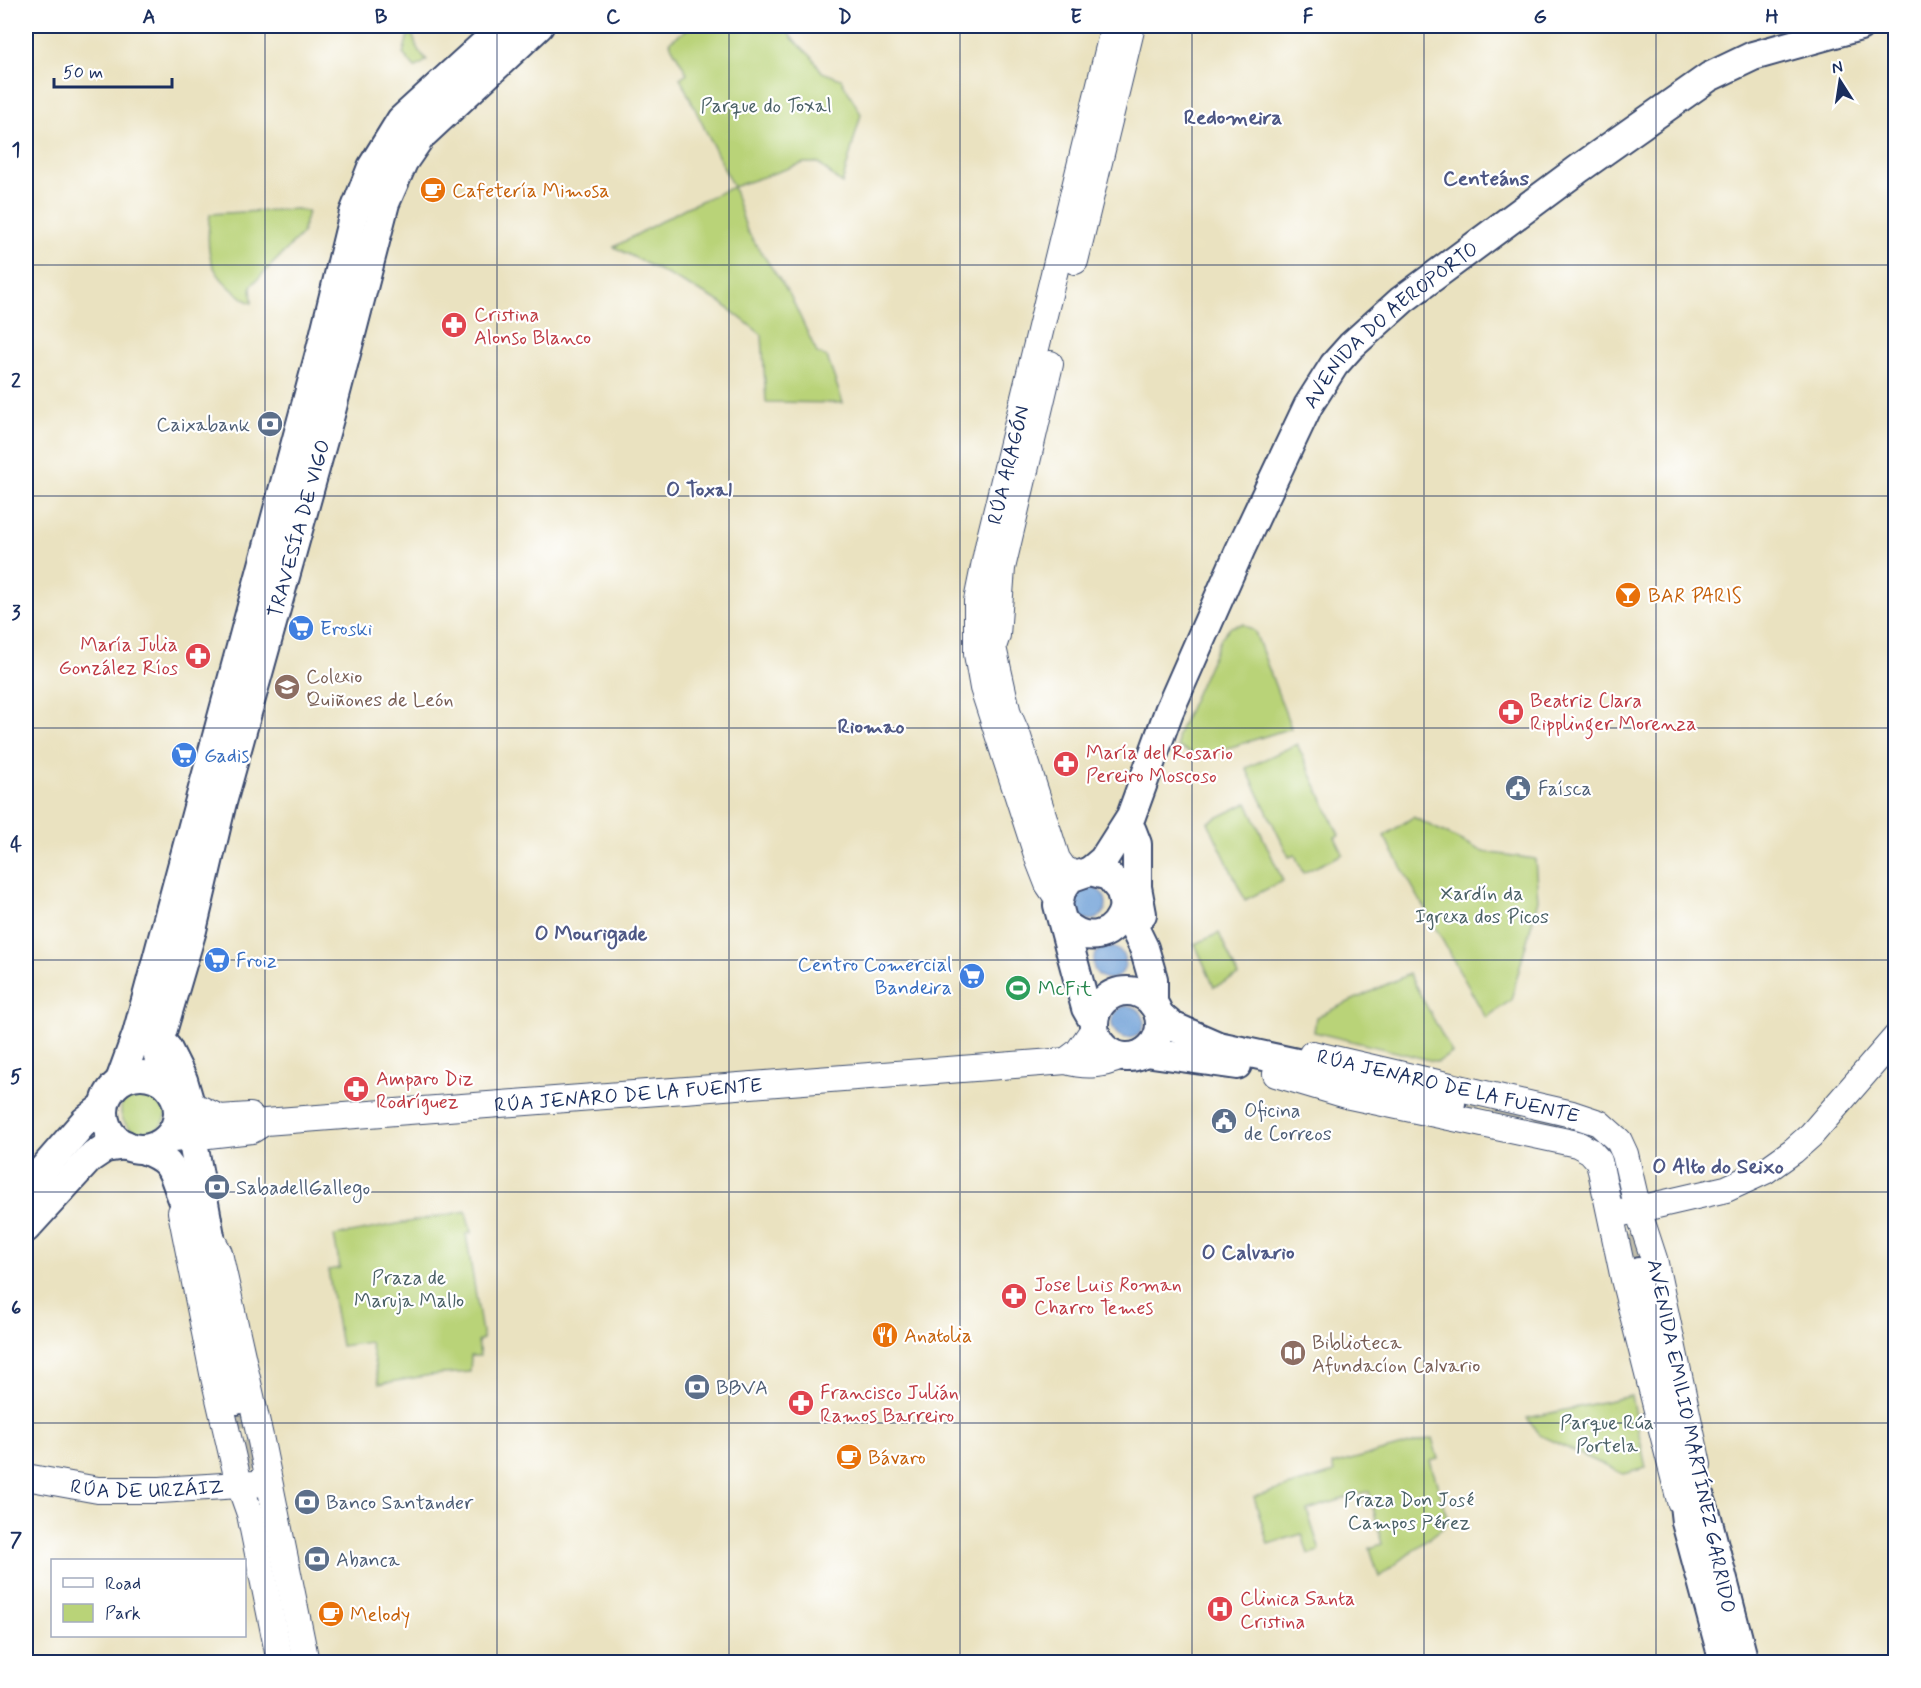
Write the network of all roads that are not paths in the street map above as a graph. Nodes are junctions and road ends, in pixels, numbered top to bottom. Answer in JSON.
{"nodes":[{"id":1,"x":504,"y":26,"type":"edge"},
{"id":2,"x":539,"y":26,"type":"edge"},
{"id":3,"x":1113,"y":26,"type":"edge"},
{"id":4,"x":1132,"y":26,"type":"edge"},
{"id":5,"x":1860,"y":26,"type":"edge"},
{"id":6,"x":446,"y":76,"type":"junction"},
{"id":7,"x":422,"y":136,"type":"junction"},
{"id":8,"x":976,"y":638,"type":"junction"},
{"id":9,"x":1131,"y":824,"type":"junction"},
{"id":10,"x":1083,"y":873,"type":"junction"},
{"id":11,"x":1123,"y":899,"type":"junction"},
{"id":12,"x":1061,"y":911,"type":"junction"},
{"id":13,"x":1144,"y":948,"type":"junction"},
{"id":14,"x":1156,"y":1009,"type":"junction"},
{"id":15,"x":1094,"y":1025,"type":"junction"},
{"id":16,"x":1200,"y":1036,"type":"junction"},
{"id":17,"x":1896,"y":1037,"type":"edge"},
{"id":18,"x":1133,"y":1055,"type":"junction"},
{"id":19,"x":1066,"y":1061,"type":"junction"},
{"id":20,"x":1276,"y":1074,"type":"junction"},
{"id":21,"x":1354,"y":1080,"type":"junction"},
{"id":22,"x":120,"y":1081,"type":"junction"},
{"id":23,"x":1451,"y":1103,"type":"tunnel mouth"},
{"id":24,"x":104,"y":1106,"type":"junction"},
{"id":25,"x":170,"y":1119,"type":"junction"},
{"id":26,"x":230,"y":1125,"type":"junction"},
{"id":27,"x":198,"y":1172,"type":"junction"},
{"id":28,"x":26,"y":1189,"type":"edge"},
{"id":29,"x":182,"y":1195,"type":"junction"},
{"id":30,"x":1638,"y":1210,"type":"junction"},
{"id":31,"x":1610,"y":1216,"type":"junction"},
{"id":32,"x":26,"y":1228,"type":"edge"},
{"id":33,"x":207,"y":1246,"type":"junction"},
{"id":34,"x":1639,"y":1272,"type":"tunnel mouth"},
{"id":35,"x":238,"y":1411,"type":"junction"},
{"id":36,"x":26,"y":1477,"type":"edge"},
{"id":37,"x":268,"y":1477,"type":"junction"},
{"id":38,"x":239,"y":1483,"type":"junction"},
{"id":39,"x":1696,"y":1517,"type":"junction"},
{"id":40,"x":280,"y":1658,"type":"edge"},
{"id":41,"x":306,"y":1662,"type":"edge"},
{"id":42,"x":1724,"y":1662,"type":"edge"},
{"id":43,"x":1744,"y":1662,"type":"edge"}],
"edges":[{"from":1,"to":6,"type":"main road","name":"TRAVESÍA DE VIGO"},
{"from":2,"to":7,"type":"main road","name":"TRAVESÍA DE VIGO"},
{"from":3,"to":8,"type":"main road","name":"RÚA ARAGÓN"},
{"from":4,"to":8,"type":"main road","name":"RÚA ARAGÓN"},
{"from":5,"to":9,"type":"main road","name":"AVENIDA DO AEROPORTO"},
{"from":6,"to":7,"type":"main road"},
{"from":6,"to":22,"type":"main road","name":"TRAVESÍA DE VIGO"},
{"from":7,"to":25,"type":"main road","name":"TRAVESÍA DE VIGO"},
{"from":8,"to":10,"type":"main road","name":"RÚA ARAGÓN"},
{"from":8,"to":12,"type":"main road","name":"RÚA ARAGÓN"},
{"from":9,"to":10,"type":"main road","name":"AVENIDA DO AEROPORTO"},
{"from":9,"to":11,"type":"main road","name":"AVENIDA DO AEROPORTO"},
{"from":9,"to":13,"type":"main road"},
{"from":10,"to":11,"type":"main road","name":"RÚA ARAGÓN"},
{"from":10,"to":12,"type":"main road"},
{"from":11,"to":12,"type":"main road"},
{"from":11,"to":13,"type":"main road","name":"RÚA ARAGÓN"},
{"from":12,"to":15,"type":"main road","name":"RÚA ARAGÓN"},
{"from":13,"to":14,"type":"main road","name":"RÚA ARAGÓN"},
{"from":14,"to":15,"type":"main road"},
{"from":14,"to":16,"type":"main road","name":"RÚA JENARO DE LA FUENTE"},
{"from":14,"to":18,"type":"main road","name":"RÚA ARAGÓN"},
{"from":15,"to":18,"type":"main road","name":"RÚA ARAGÓN"},
{"from":15,"to":19,"type":"main road"},
{"from":16,"to":21,"type":"main road","name":"RÚA JENARO DE LA FUENTE"},
{"from":16,"to":30,"type":"main road","name":"RÚA JENARO DE LA FUENTE"},
{"from":17,"to":30,"type":"main road"},
{"from":18,"to":19,"type":"main road","name":"RÚA JENARO DE LA FUENTE"},
{"from":18,"to":20,"type":"main road","name":"RÚA JENARO DE LA FUENTE"},
{"from":19,"to":26,"type":"main road","name":"RÚA JENARO DE LA FUENTE"},
{"from":20,"to":21,"type":"main road","name":"RÚA JENARO DE LA FUENTE"},
{"from":20,"to":31,"type":"main road","name":"RÚA JENARO DE LA FUENTE"},
{"from":21,"to":23,"type":"main road"},
{"from":22,"to":24,"type":"main road","name":"TRAVESÍA DE VIGO"},
{"from":22,"to":25,"type":"main road"},
{"from":24,"to":25,"type":"main road"},
{"from":24,"to":28,"type":"main road"},
{"from":25,"to":26,"type":"main road","name":"RÚA JENARO DE LA FUENTE"},
{"from":25,"to":26,"type":"main road"},
{"from":25,"to":27,"type":"main road","name":"TRAVESÍA DE VIGO"},
{"from":25,"to":29,"type":"main road"},
{"from":25,"to":32,"type":"main road"},
{"from":26,"to":27,"type":"main road"},
{"from":27,"to":33,"type":"main road","name":"TRAVESÍA DE VIGO"},
{"from":29,"to":33,"type":"main road"},
{"from":29,"to":35,"type":"main road"},
{"from":30,"to":31,"type":"main road"},
{"from":30,"to":39,"type":"main road","name":"AVENIDA EMILIO MARTÍNEZ GARRIDO"},
{"from":31,"to":39,"type":"main road","name":"AVENIDA EMILIO MARTÍNEZ GARRIDO"},
{"from":33,"to":35,"type":"main road"},
{"from":34,"to":39,"type":"main road","name":"AVENIDA EMILIO MARTÍNEZ GARRIDO"},
{"from":35,"to":37,"type":"main road"},
{"from":35,"to":38,"type":"main road"},
{"from":36,"to":38,"type":"main road","name":"RÚA DE URZÁIZ"},
{"from":37,"to":38,"type":"main road"},
{"from":37,"to":41,"type":"main road"},
{"from":38,"to":40,"type":"main road"},
{"from":39,"to":42,"type":"main road","name":"AVENIDA EMILIO MARTÍNEZ GARRIDO"},
{"from":39,"to":43,"type":"main road","name":"AVENIDA EMILIO MARTÍNEZ GARRIDO"}]}
